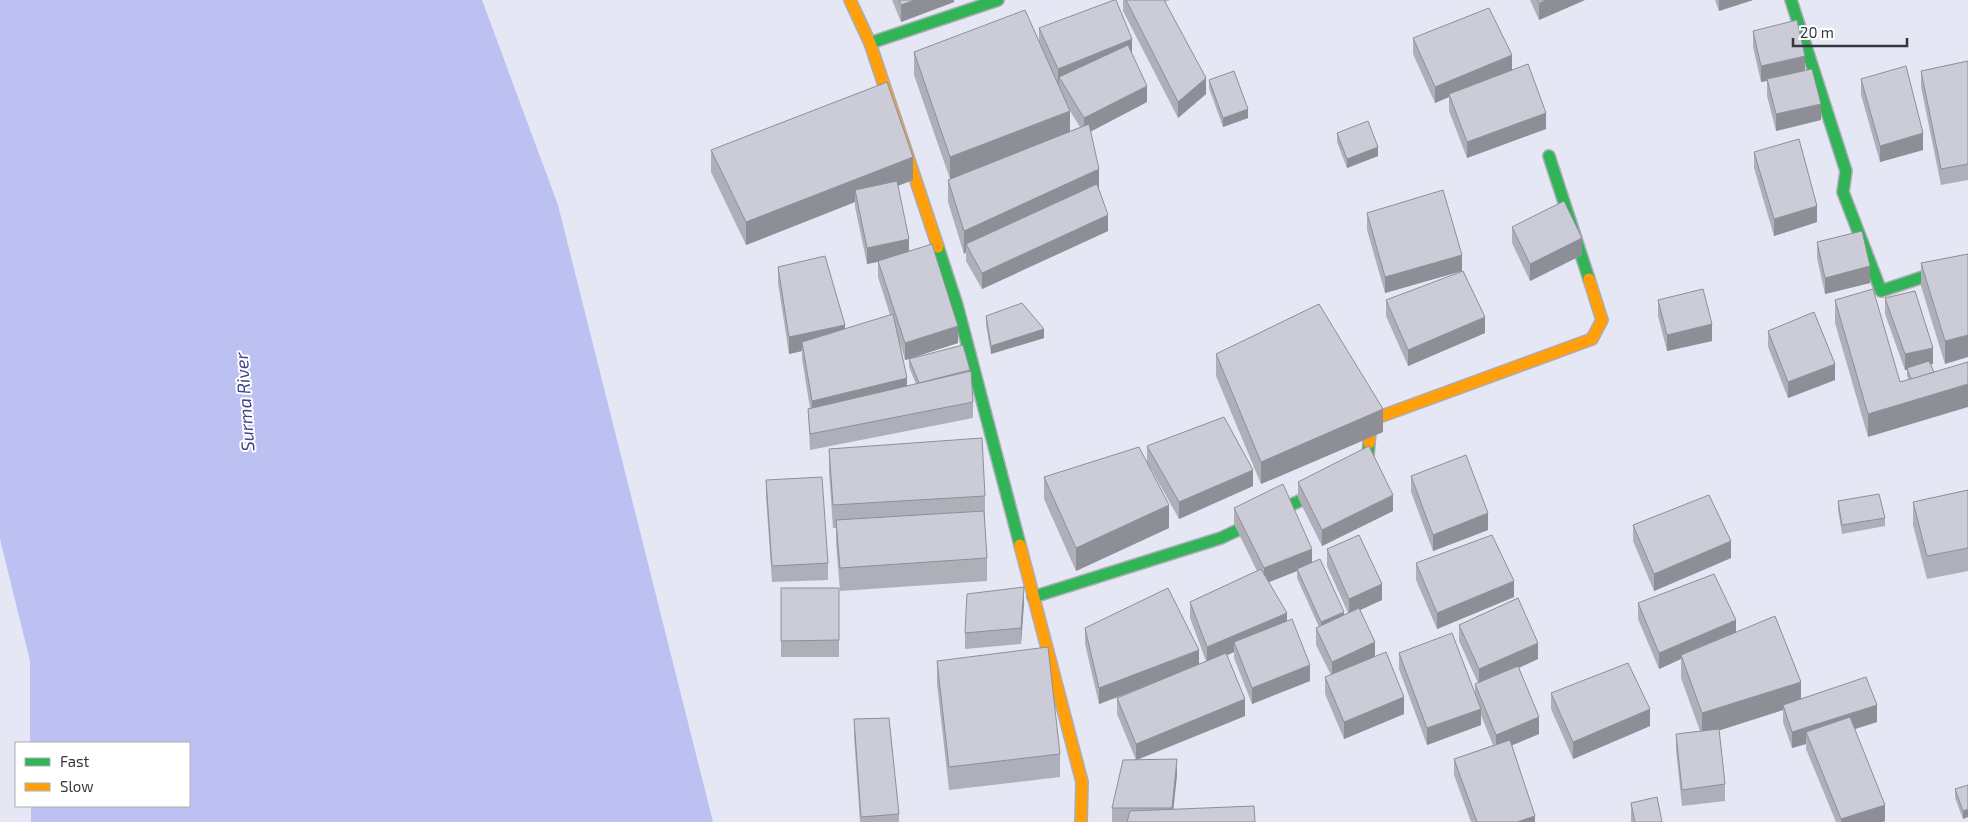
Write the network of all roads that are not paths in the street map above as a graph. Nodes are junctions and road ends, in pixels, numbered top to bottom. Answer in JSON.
{"nodes":[{"id":1,"x":850,"y":0,"type":"edge"},
{"id":2,"x":998,"y":0,"type":"edge"},
{"id":3,"x":1792,"y":0,"type":"edge"},
{"id":4,"x":870,"y":43,"type":"junction"},
{"id":5,"x":1549,"y":156,"type":"dead end"},
{"id":6,"x":1968,"y":262,"type":"edge"},
{"id":7,"x":1032,"y":597,"type":"junction"},
{"id":8,"x":1081,"y":822,"type":"edge"}],
"edges":[{"from":1,"to":4,"type":"street"},
{"from":2,"to":4,"type":"street"},
{"from":3,"to":6,"type":"street"},
{"from":4,"to":7,"type":"street"},
{"from":5,"to":7,"type":"street"},
{"from":7,"to":8,"type":"street"}]}
